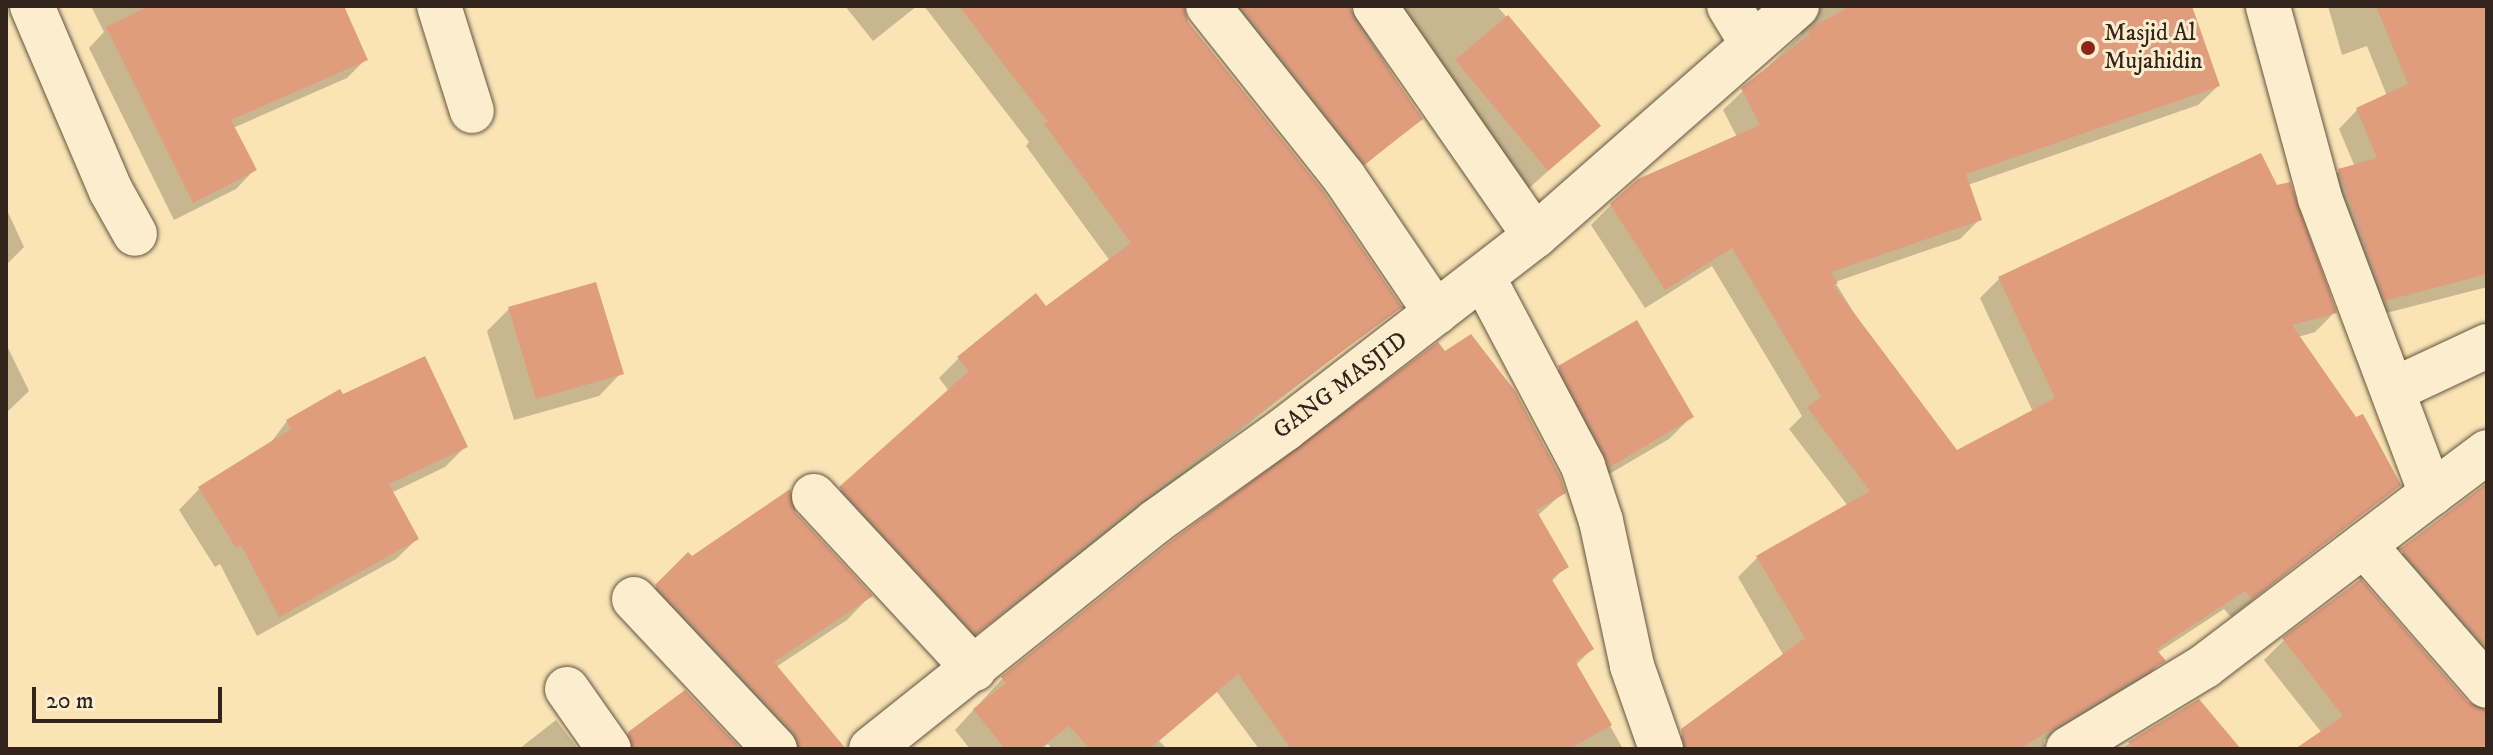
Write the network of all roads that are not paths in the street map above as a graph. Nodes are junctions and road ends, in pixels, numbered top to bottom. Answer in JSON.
{"nodes":[{"id":1,"x":32,"y":6,"type":"edge"},
{"id":2,"x":439,"y":6,"type":"edge"},
{"id":3,"x":1208,"y":6,"type":"edge"},
{"id":4,"x":1375,"y":6,"type":"edge"},
{"id":5,"x":1729,"y":6,"type":"edge"},
{"id":6,"x":1797,"y":6,"type":"edge"},
{"id":7,"x":2268,"y":6,"type":"edge"},
{"id":8,"x":1752,"y":44,"type":"junction"},
{"id":9,"x":472,"y":111,"type":"dead end"},
{"id":10,"x":135,"y":234,"type":"dead end"},
{"id":11,"x":1535,"y":236,"type":"junction"},
{"id":12,"x":1483,"y":277,"type":"junction"},
{"id":13,"x":1436,"y":313,"type":"junction"},
{"id":14,"x":2487,"y":346,"type":"edge"},
{"id":15,"x":2393,"y":390,"type":"junction"},
{"id":16,"x":2487,"y":452,"type":"edge"},
{"id":17,"x":2431,"y":494,"type":"junction"},
{"id":18,"x":814,"y":496,"type":"dead end"},
{"id":19,"x":2364,"y":545,"type":"junction"},
{"id":20,"x":634,"y":599,"type":"dead end"},
{"id":21,"x":974,"y":669,"type":"junction"},
{"id":22,"x":2487,"y":686,"type":"edge"},
{"id":23,"x":567,"y":689,"type":"dead end"},
{"id":24,"x":609,"y":749,"type":"edge"},
{"id":25,"x":775,"y":749,"type":"edge"},
{"id":26,"x":871,"y":749,"type":"edge"},
{"id":27,"x":1661,"y":749,"type":"edge"},
{"id":28,"x":2068,"y":749,"type":"edge"}],
"edges":[{"from":1,"to":10,"type":"street"},
{"from":2,"to":9,"type":"street"},
{"from":3,"to":13,"type":"street"},
{"from":4,"to":11,"type":"street"},
{"from":5,"to":8,"type":"street"},
{"from":6,"to":8,"type":"street","name":"GANG MASJID"},
{"from":7,"to":15,"type":"street"},
{"from":8,"to":11,"type":"street","name":"GANG MASJID"},
{"from":11,"to":12,"type":"street","name":"GANG MASJID"},
{"from":12,"to":13,"type":"street","name":"GANG MASJID"},
{"from":12,"to":27,"type":"street"},
{"from":13,"to":21,"type":"street","name":"GANG MASJID"},
{"from":14,"to":15,"type":"street"},
{"from":15,"to":17,"type":"street"},
{"from":16,"to":17,"type":"street"},
{"from":17,"to":19,"type":"street"},
{"from":18,"to":21,"type":"street"},
{"from":19,"to":22,"type":"street"},
{"from":19,"to":28,"type":"street"},
{"from":20,"to":25,"type":"street"},
{"from":21,"to":26,"type":"street","name":"GANG MASJID"},
{"from":23,"to":24,"type":"street"}]}
